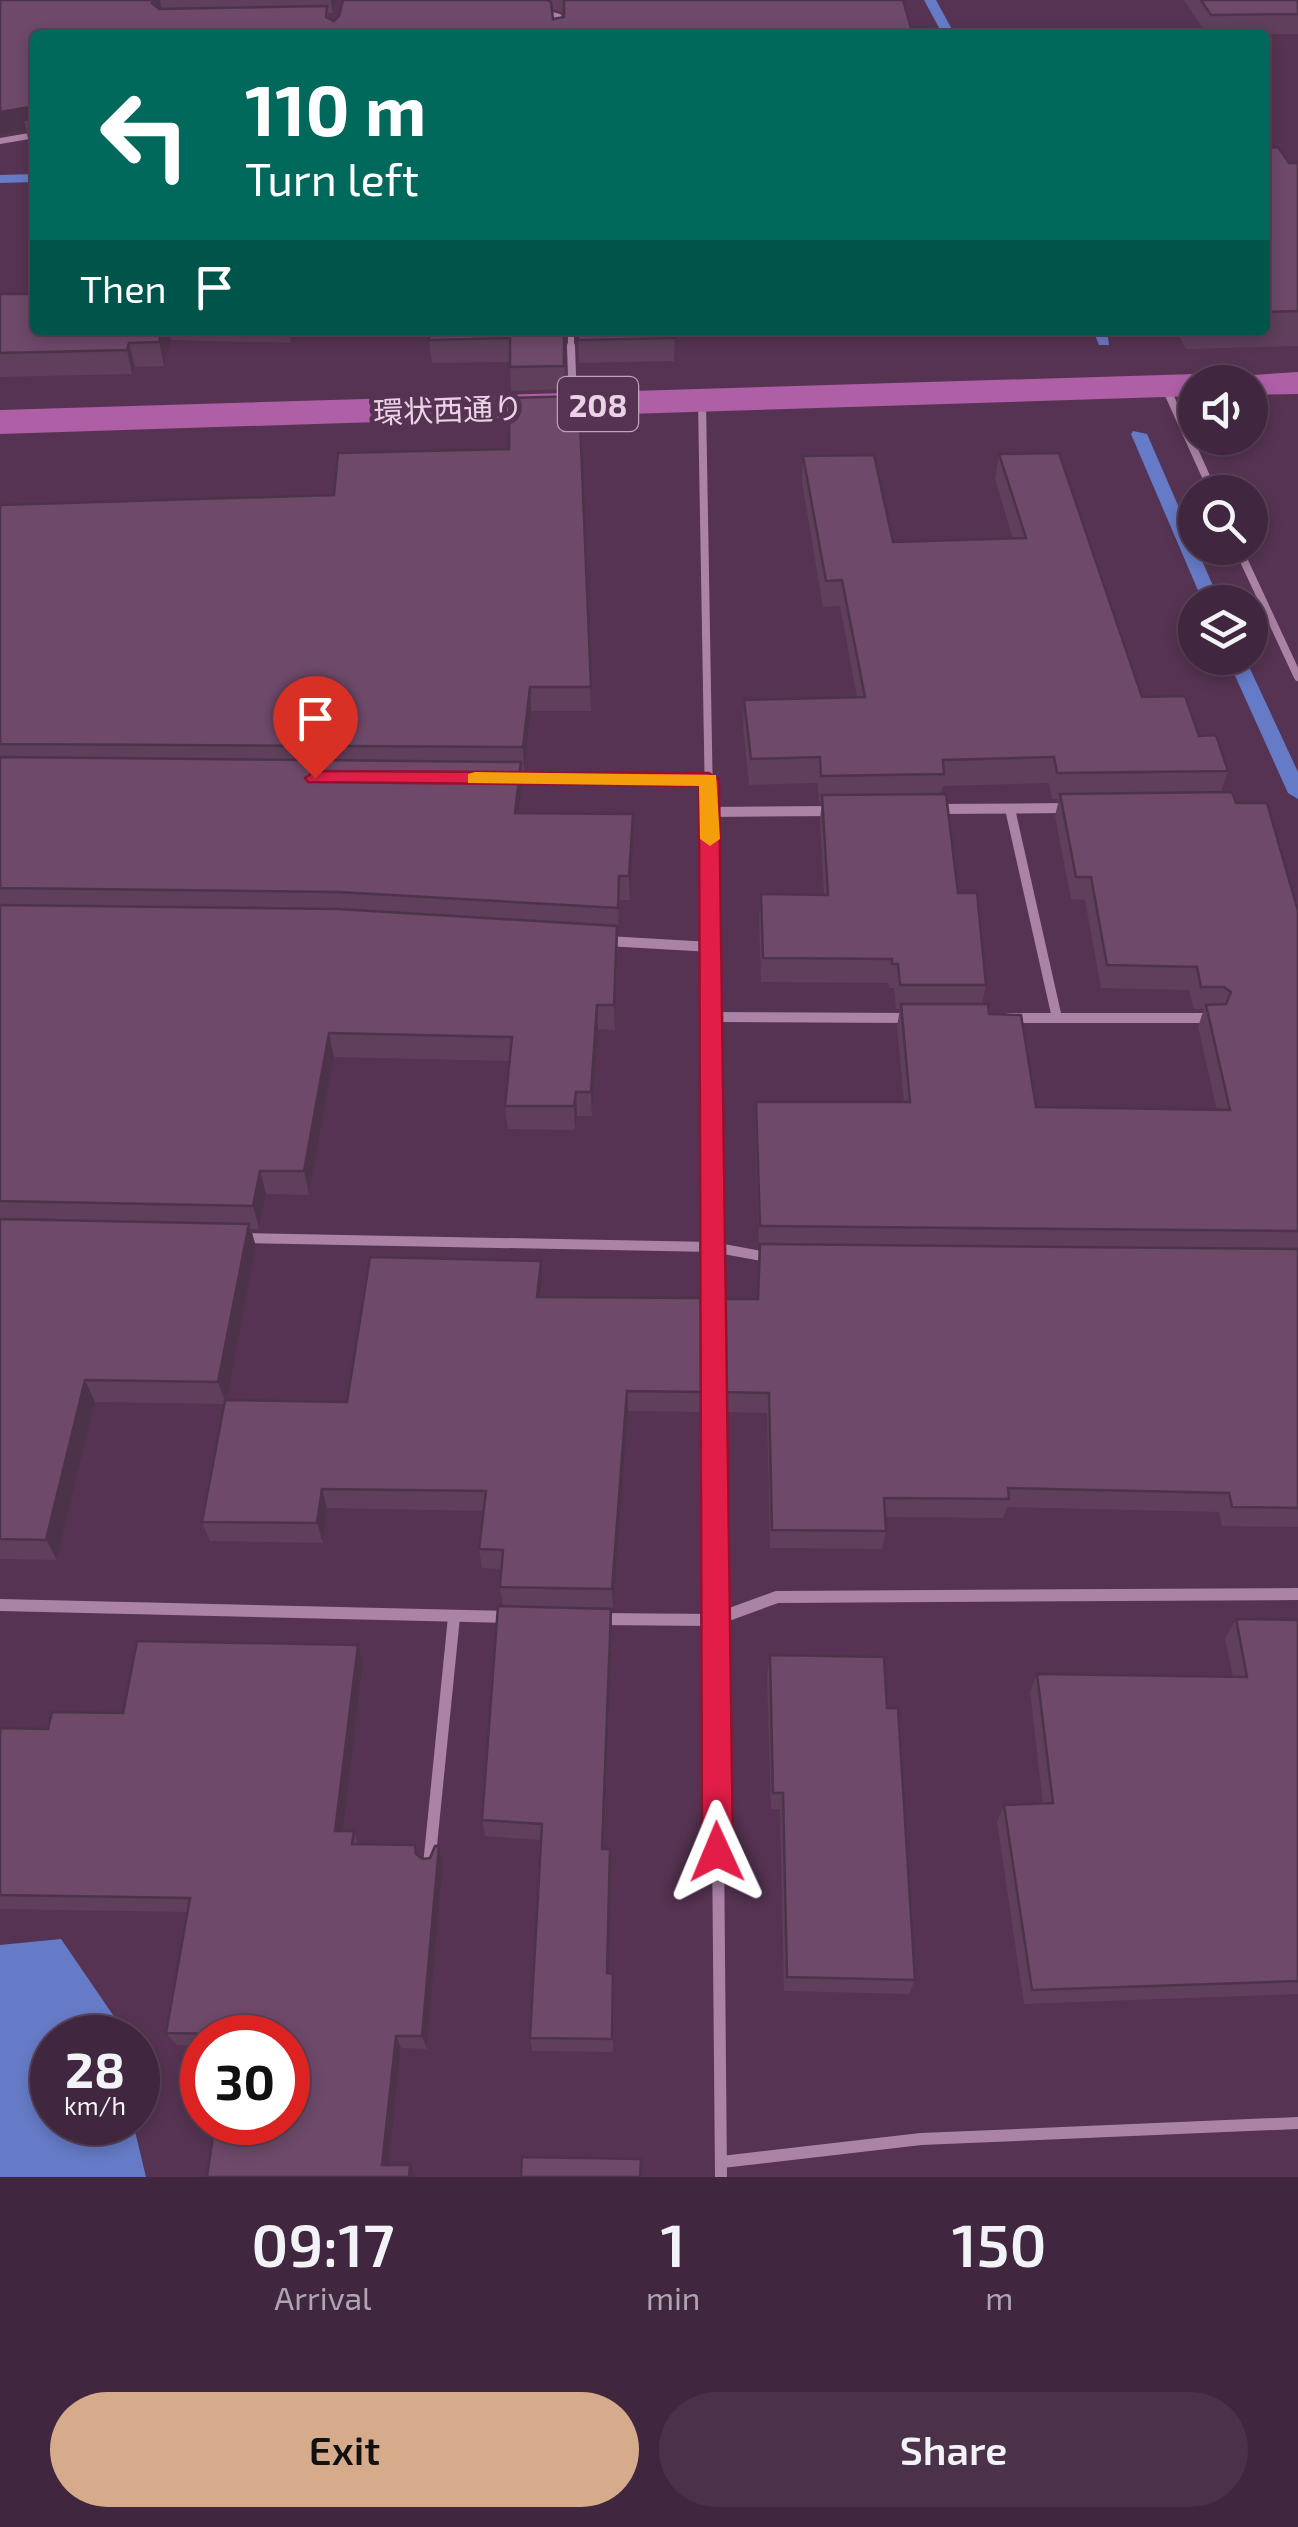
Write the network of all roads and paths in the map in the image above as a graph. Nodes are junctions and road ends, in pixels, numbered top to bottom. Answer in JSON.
{"nodes":[{"id":1,"x":528,"y":0,"type":"edge"},
{"id":2,"x":558,"y":30,"type":"edge"},
{"id":3,"x":30,"y":136,"type":"edge"},
{"id":4,"x":0,"y":141,"type":"edge"},
{"id":5,"x":571,"y":335,"type":"edge"},
{"id":6,"x":1298,"y":382,"type":"edge"},
{"id":7,"x":1268,"y":383,"type":"edge"},
{"id":8,"x":1178,"y":386,"type":"edge"},
{"id":9,"x":702,"y":401,"type":"junction"},
{"id":10,"x":574,"y":405,"type":"junction"},
{"id":11,"x":0,"y":422,"type":"edge"},
{"id":12,"x":1246,"y":565,"type":"edge"},
{"id":13,"x":1298,"y":677,"type":"edge"},
{"id":14,"x":492,"y":778,"type":"edge"},
{"id":15,"x":709,"y":780,"type":"junction"},
{"id":16,"x":1085,"y":808,"type":"edge"},
{"id":17,"x":1010,"y":809,"type":"junction"},
{"id":18,"x":841,"y":810,"type":"edge"},
{"id":19,"x":916,"y":810,"type":"edge"},
{"id":20,"x":709,"y":812,"type":"junction"},
{"id":21,"x":595,"y":940,"type":"edge"},
{"id":22,"x":711,"y":947,"type":"junction"},
{"id":23,"x":713,"y":1018,"type":"junction"},
{"id":24,"x":923,"y":1018,"type":"edge"},
{"id":25,"x":1000,"y":1018,"type":"edge"},
{"id":26,"x":1057,"y":1018,"type":"junction"},
{"id":27,"x":1215,"y":1018,"type":"edge"},
{"id":28,"x":218,"y":1237,"type":"edge"},
{"id":29,"x":713,"y":1247,"type":"junction"},
{"id":30,"x":790,"y":1258,"type":"edge"},
{"id":31,"x":1298,"y":1594,"type":"edge"},
{"id":32,"x":0,"y":1605,"type":"edge"},
{"id":33,"x":454,"y":1616,"type":"junction"},
{"id":34,"x":534,"y":1618,"type":"edge"},
{"id":35,"x":574,"y":1618,"type":"edge"},
{"id":36,"x":714,"y":1620,"type":"junction"},
{"id":37,"x":429,"y":1865,"type":"edge"},
{"id":38,"x":1298,"y":2123,"type":"edge"},
{"id":39,"x":722,"y":2169,"type":"edge"}],
"edges":[{"from":1,"to":2,"type":"street"},
{"from":3,"to":4,"type":"street"},
{"from":5,"to":10,"type":"street"},
{"from":6,"to":7,"type":"highway"},
{"from":8,"to":9,"type":"highway","name":"環状西通り","number":"208"},
{"from":9,"to":10,"type":"highway","name":"環状西通り","number":"208"},
{"from":9,"to":15,"type":"street"},
{"from":10,"to":11,"type":"highway","name":"環状西通り","number":"208"},
{"from":12,"to":13,"type":"street"},
{"from":14,"to":15,"type":"street"},
{"from":15,"to":20,"type":"street"},
{"from":16,"to":17,"type":"street"},
{"from":17,"to":19,"type":"street"},
{"from":17,"to":26,"type":"street"},
{"from":18,"to":20,"type":"street"},
{"from":20,"to":22,"type":"street"},
{"from":21,"to":22,"type":"street"},
{"from":22,"to":23,"type":"street"},
{"from":23,"to":24,"type":"street"},
{"from":23,"to":29,"type":"street"},
{"from":25,"to":26,"type":"street"},
{"from":26,"to":27,"type":"street"},
{"from":28,"to":29,"type":"street"},
{"from":29,"to":30,"type":"street"},
{"from":29,"to":36,"type":"street"},
{"from":31,"to":36,"type":"street"},
{"from":32,"to":33,"type":"street"},
{"from":33,"to":34,"type":"street"},
{"from":33,"to":37,"type":"street"},
{"from":35,"to":36,"type":"street"},
{"from":36,"to":39,"type":"street"},
{"from":38,"to":39,"type":"street"}]}
